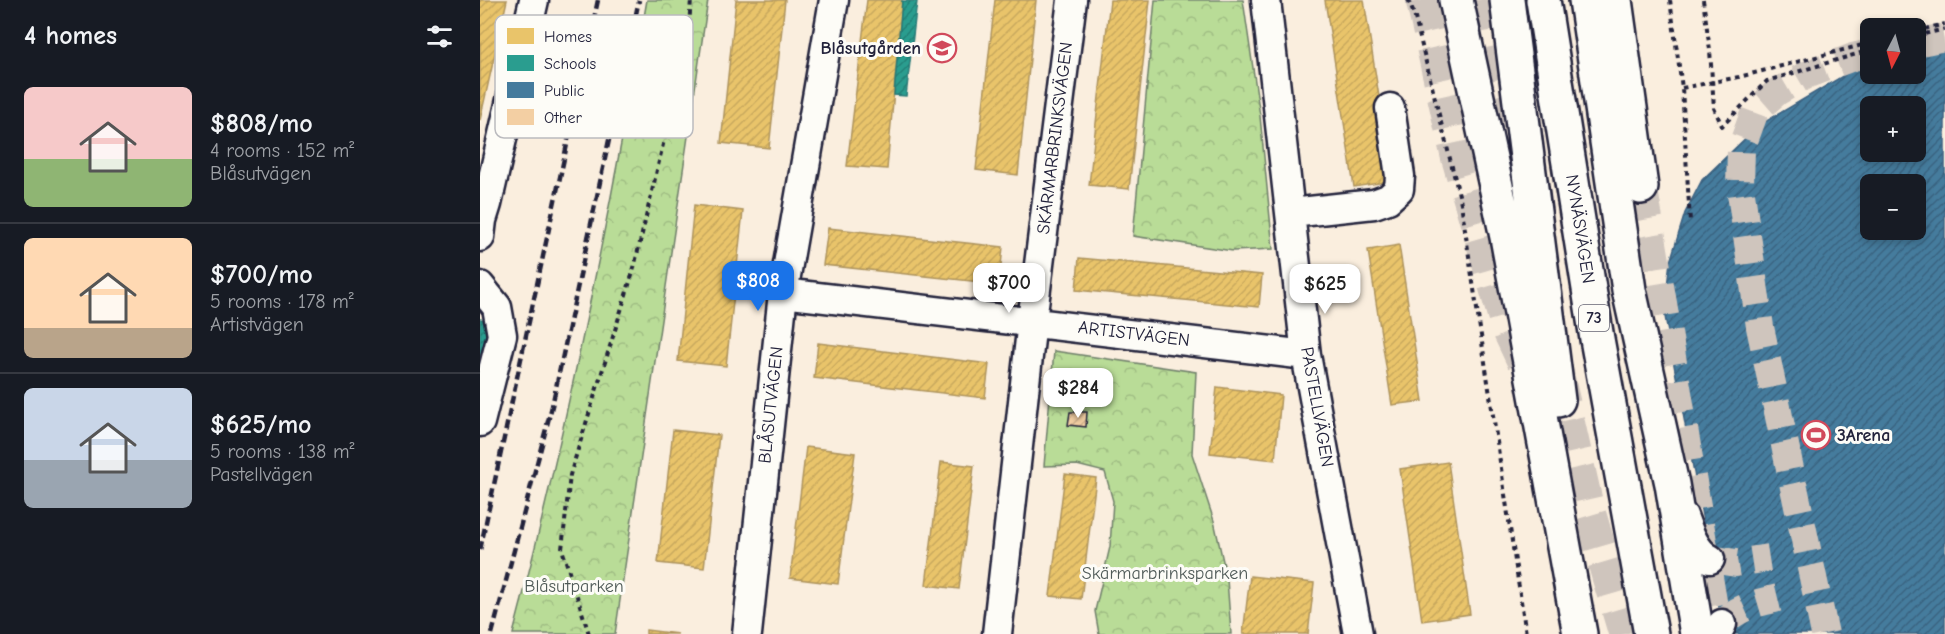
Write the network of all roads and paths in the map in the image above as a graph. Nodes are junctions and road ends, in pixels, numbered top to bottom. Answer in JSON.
{"nodes":[{"id":1,"x":534,"y":0,"type":"edge"},
{"id":2,"x":691,"y":0,"type":"edge"},
{"id":3,"x":834,"y":0,"type":"edge"},
{"id":4,"x":1072,"y":0,"type":"edge"},
{"id":5,"x":1266,"y":0,"type":"edge"},
{"id":6,"x":1408,"y":0,"type":"edge"},
{"id":7,"x":1456,"y":0,"type":"edge"},
{"id":8,"x":1507,"y":0,"type":"edge"},
{"id":9,"x":1544,"y":0,"type":"edge"},
{"id":10,"x":1586,"y":0,"type":"edge"},
{"id":11,"x":1615,"y":0,"type":"edge"},
{"id":12,"x":1670,"y":0,"type":"edge"},
{"id":13,"x":1703,"y":0,"type":"edge"},
{"id":14,"x":530,"y":15,"type":"edge"},
{"id":15,"x":690,"y":15,"type":"edge"},
{"id":16,"x":1945,"y":24,"type":"edge"},
{"id":17,"x":1926,"y":29,"type":"edge"},
{"id":18,"x":1945,"y":29,"type":"edge"},
{"id":19,"x":1926,"y":34,"type":"edge"},
{"id":20,"x":1860,"y":46,"type":"edge"},
{"id":21,"x":1860,"y":53,"type":"edge"},
{"id":22,"x":1682,"y":88,"type":"junction"},
{"id":23,"x":1390,"y":108,"type":"dead end"},
{"id":24,"x":500,"y":138,"type":"edge"},
{"id":25,"x":664,"y":138,"type":"edge"},
{"id":26,"x":1641,"y":187,"type":"tunnel mouth"},
{"id":27,"x":484,"y":203,"type":"edge"},
{"id":28,"x":1291,"y":213,"type":"junction"},
{"id":29,"x":1690,"y":222,"type":"dead end"},
{"id":30,"x":480,"y":237,"type":"edge"},
{"id":31,"x":480,"y":286,"type":"edge"},
{"id":32,"x":783,"y":293,"type":"junction"},
{"id":33,"x":1032,"y":321,"type":"junction"},
{"id":34,"x":1306,"y":355,"type":"junction"},
{"id":35,"x":480,"y":422,"type":"edge"},
{"id":36,"x":1672,"y":484,"type":"junction"},
{"id":37,"x":1710,"y":558,"type":"tunnel mouth"},
{"id":38,"x":1712,"y":631,"type":"edge"},
{"id":39,"x":589,"y":634,"type":"edge"},
{"id":40,"x":747,"y":634,"type":"edge"},
{"id":41,"x":997,"y":634,"type":"edge"},
{"id":42,"x":1358,"y":634,"type":"edge"},
{"id":43,"x":1526,"y":634,"type":"edge"},
{"id":44,"x":1580,"y":634,"type":"edge"},
{"id":45,"x":1586,"y":634,"type":"edge"},
{"id":46,"x":1652,"y":634,"type":"edge"}],
"edges":[{"from":1,"to":14,"type":"street"},
{"from":2,"to":15,"type":"path"},
{"from":3,"to":32,"type":"street","name":"BLÅSUTVÄGEN"},
{"from":4,"to":33,"type":"street","name":"SKÄRMARBRINKSVÄGEN"},
{"from":5,"to":28,"type":"street","name":"PASTELLVÄGEN"},
{"from":6,"to":43,"type":"path"},
{"from":7,"to":44,"type":"highway"},
{"from":8,"to":45,"type":"highway"},
{"from":9,"to":46,"type":"highway","name":"NYNÄSVÄGEN","number":"73"},
{"from":10,"to":36,"type":"highway"},
{"from":11,"to":26,"type":"highway"},
{"from":12,"to":22,"type":"path"},
{"from":13,"to":21,"type":"path"},
{"from":16,"to":17,"type":"path"},
{"from":18,"to":19,"type":"path"},
{"from":20,"to":22,"type":"path"},
{"from":22,"to":29,"type":"path"},
{"from":23,"to":28,"type":"street"},
{"from":24,"to":27,"type":"street"},
{"from":25,"to":39,"type":"path"},
{"from":27,"to":30,"type":"street"},
{"from":28,"to":34,"type":"street","name":"PASTELLVÄGEN"},
{"from":31,"to":35,"type":"street"},
{"from":32,"to":33,"type":"street","name":"ARTISTVÄGEN"},
{"from":32,"to":40,"type":"street","name":"BLÅSUTVÄGEN"},
{"from":33,"to":34,"type":"street","name":"ARTISTVÄGEN"},
{"from":33,"to":41,"type":"street","name":"SKÄRMARBRINKSVÄGEN"},
{"from":34,"to":42,"type":"street","name":"PASTELLVÄGEN"},
{"from":36,"to":37,"type":"street"},
{"from":36,"to":38,"type":"highway"}]}
